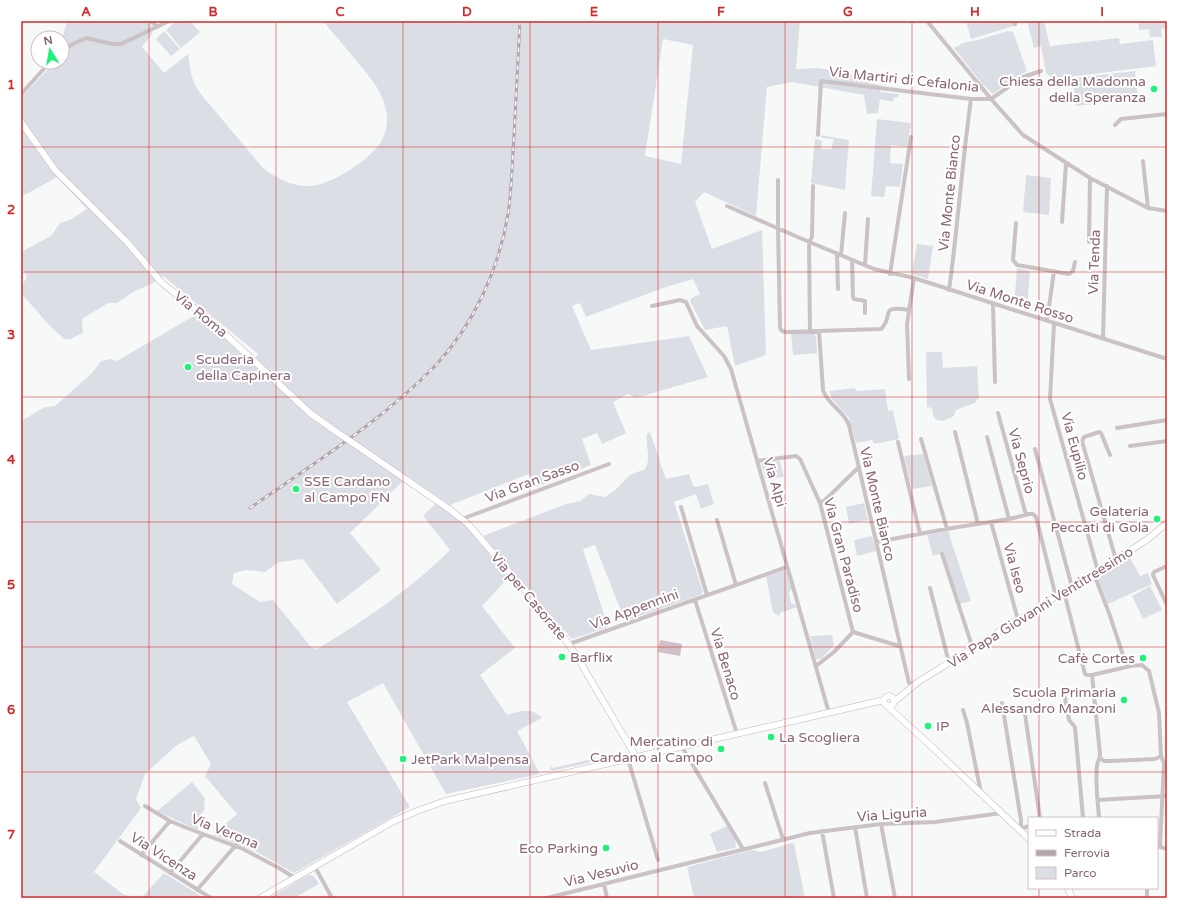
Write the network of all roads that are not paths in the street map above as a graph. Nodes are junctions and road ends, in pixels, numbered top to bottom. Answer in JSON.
{"nodes":[{"id":1,"x":151,"y":21,"type":"edge"},
{"id":2,"x":169,"y":21,"type":"edge"},
{"id":3,"x":927,"y":21,"type":"edge"},
{"id":4,"x":157,"y":27,"type":"junction"},
{"id":5,"x":70,"y":46,"type":"edge"},
{"id":6,"x":43,"y":70,"type":"edge"},
{"id":7,"x":1041,"y":71,"type":"dead end"},
{"id":8,"x":21,"y":94,"type":"edge"},
{"id":9,"x":971,"y":99,"type":"junction"},
{"id":10,"x":991,"y":99,"type":"junction"},
{"id":11,"x":1167,"y":114,"type":"edge"},
{"id":12,"x":21,"y":122,"type":"edge"},
{"id":13,"x":1115,"y":125,"type":"dead end"},
{"id":14,"x":818,"y":135,"type":"dead end"},
{"id":15,"x":911,"y":137,"type":"dead end"},
{"id":16,"x":1143,"y":161,"type":"dead end"},
{"id":17,"x":1066,"y":164,"type":"junction"},
{"id":18,"x":1090,"y":178,"type":"junction"},
{"id":19,"x":778,"y":180,"type":"dead end"},
{"id":20,"x":813,"y":186,"type":"dead end"},
{"id":21,"x":1107,"y":186,"type":"junction"},
{"id":22,"x":727,"y":206,"type":"dead end"},
{"id":23,"x":1148,"y":208,"type":"junction"},
{"id":24,"x":1167,"y":211,"type":"edge"},
{"id":25,"x":845,"y":213,"type":"dead end"},
{"id":26,"x":868,"y":219,"type":"dead end"},
{"id":27,"x":1062,"y":222,"type":"dead end"},
{"id":28,"x":1016,"y":224,"type":"dead end"},
{"id":29,"x":778,"y":228,"type":"junction"},
{"id":30,"x":809,"y":242,"type":"junction"},
{"id":31,"x":1089,"y":242,"type":"dead end"},
{"id":32,"x":839,"y":254,"type":"junction"},
{"id":33,"x":852,"y":260,"type":"junction"},
{"id":34,"x":1075,"y":262,"type":"dead end"},
{"id":35,"x":865,"y":265,"type":"junction"},
{"id":36,"x":1054,"y":271,"type":"junction"},
{"id":37,"x":890,"y":274,"type":"junction"},
{"id":38,"x":914,"y":278,"type":"junction"},
{"id":39,"x":838,"y":289,"type":"dead end"},
{"id":40,"x":950,"y":290,"type":"junction"},
{"id":41,"x":992,"y":304,"type":"junction"},
{"id":42,"x":652,"y":306,"type":"dead end"},
{"id":43,"x":908,"y":310,"type":"junction"},
{"id":44,"x":865,"y":314,"type":"dead end"},
{"id":45,"x":1047,"y":322,"type":"junction"},
{"id":46,"x":1054,"y":324,"type":"junction"},
{"id":47,"x":810,"y":331,"type":"junction"},
{"id":48,"x":819,"y":331,"type":"junction"},
{"id":49,"x":1103,"y":338,"type":"junction"},
{"id":50,"x":1167,"y":359,"type":"edge"},
{"id":51,"x":909,"y":379,"type":"dead end"},
{"id":52,"x":995,"y":382,"type":"dead end"},
{"id":53,"x":998,"y":413,"type":"dead end"},
{"id":54,"x":1167,"y":420,"type":"edge"},
{"id":55,"x":1117,"y":428,"type":"dead end"},
{"id":56,"x":955,"y":432,"type":"dead end"},
{"id":57,"x":987,"y":437,"type":"dead end"},
{"id":58,"x":921,"y":439,"type":"dead end"},
{"id":59,"x":1167,"y":441,"type":"edge"},
{"id":60,"x":898,"y":442,"type":"dead end"},
{"id":61,"x":1130,"y":446,"type":"dead end"},
{"id":62,"x":1035,"y":449,"type":"dead end"},
{"id":63,"x":1110,"y":455,"type":"dead end"},
{"id":64,"x":758,"y":461,"type":"junction"},
{"id":65,"x":609,"y":464,"type":"dead end"},
{"id":66,"x":859,"y":467,"type":"junction"},
{"id":67,"x":427,"y":494,"type":"joint"},
{"id":68,"x":820,"y":503,"type":"junction"},
{"id":69,"x":681,"y":507,"type":"dead end"},
{"id":70,"x":1026,"y":515,"type":"junction"},
{"id":71,"x":462,"y":519,"type":"junction"},
{"id":72,"x":1009,"y":519,"type":"junction"},
{"id":73,"x":717,"y":520,"type":"dead end"},
{"id":74,"x":992,"y":522,"type":"junction"},
{"id":75,"x":1167,"y":523,"type":"edge"},
{"id":76,"x":978,"y":524,"type":"junction"},
{"id":77,"x":947,"y":529,"type":"junction"},
{"id":78,"x":920,"y":534,"type":"junction"},
{"id":79,"x":876,"y":542,"type":"junction"},
{"id":80,"x":942,"y":554,"type":"dead end"},
{"id":81,"x":1116,"y":560,"type":"junction"},
{"id":82,"x":787,"y":566,"type":"junction"},
{"id":83,"x":1167,"y":566,"type":"edge"},
{"id":84,"x":1096,"y":573,"type":"junction"},
{"id":85,"x":736,"y":585,"type":"junction"},
{"id":86,"x":1072,"y":587,"type":"junction"},
{"id":87,"x":930,"y":588,"type":"dead end"},
{"id":88,"x":1064,"y":592,"type":"junction"},
{"id":89,"x":707,"y":595,"type":"junction"},
{"id":90,"x":1056,"y":597,"type":"junction"},
{"id":91,"x":694,"y":600,"type":"junction"},
{"id":92,"x":1167,"y":605,"type":"edge"},
{"id":93,"x":1018,"y":620,"type":"junction"},
{"id":94,"x":853,"y":632,"type":"junction"},
{"id":95,"x":569,"y":644,"type":"junction"},
{"id":96,"x":899,"y":646,"type":"junction"},
{"id":97,"x":973,"y":649,"type":"junction"},
{"id":98,"x":949,"y":663,"type":"junction"},
{"id":99,"x":816,"y":666,"type":"junction"},
{"id":100,"x":1127,"y":667,"type":"junction"},
{"id":101,"x":1092,"y":675,"type":"junction"},
{"id":102,"x":911,"y":687,"type":"junction"},
{"id":103,"x":1065,"y":698,"type":"dead end"},
{"id":104,"x":889,"y":702,"type":"junction"},
{"id":105,"x":1002,"y":703,"type":"dead end"},
{"id":106,"x":963,"y":710,"type":"dead end"},
{"id":107,"x":829,"y":713,"type":"junction"},
{"id":108,"x":1025,"y":714,"type":"dead end"},
{"id":109,"x":737,"y":734,"type":"junction"},
{"id":110,"x":682,"y":747,"type":"junction"},
{"id":111,"x":1162,"y":756,"type":"junction"},
{"id":112,"x":636,"y":757,"type":"junction"},
{"id":113,"x":1100,"y":758,"type":"junction"},
{"id":114,"x":628,"y":759,"type":"junction"},
{"id":115,"x":765,"y":783,"type":"dead end"},
{"id":116,"x":981,"y":793,"type":"junction"},
{"id":117,"x":1162,"y":796,"type":"junction"},
{"id":118,"x":1167,"y":796,"type":"edge"},
{"id":119,"x":1098,"y":800,"type":"junction"},
{"id":120,"x":145,"y":806,"type":"dead end"},
{"id":121,"x":1002,"y":813,"type":"junction"},
{"id":122,"x":1040,"y":817,"type":"edge"},
{"id":123,"x":1084,"y":817,"type":"edge"},
{"id":124,"x":1100,"y":817,"type":"edge"},
{"id":125,"x":170,"y":821,"type":"junction"},
{"id":126,"x":881,"y":824,"type":"junction"},
{"id":127,"x":1028,"y":826,"type":"edge"},
{"id":128,"x":855,"y":827,"type":"junction"},
{"id":129,"x":1019,"y":830,"type":"junction"},
{"id":130,"x":822,"y":831,"type":"junction"},
{"id":131,"x":203,"y":834,"type":"junction"},
{"id":132,"x":1028,"y":838,"type":"edge"},
{"id":133,"x":783,"y":839,"type":"junction"},
{"id":134,"x":120,"y":841,"type":"dead end"},
{"id":135,"x":236,"y":846,"type":"junction"},
{"id":136,"x":1158,"y":846,"type":"edge"},
{"id":137,"x":743,"y":849,"type":"junction"},
{"id":138,"x":1167,"y":849,"type":"edge"},
{"id":139,"x":141,"y":855,"type":"junction"},
{"id":140,"x":658,"y":860,"type":"dead end"},
{"id":141,"x":316,"y":867,"type":"junction"},
{"id":142,"x":660,"y":870,"type":"joint"},
{"id":143,"x":170,"y":873,"type":"junction"},
{"id":144,"x":295,"y":878,"type":"junction"},
{"id":145,"x":604,"y":884,"type":"junction"},
{"id":146,"x":197,"y":890,"type":"junction"},
{"id":147,"x":210,"y":898,"type":"edge"},
{"id":148,"x":260,"y":898,"type":"edge"},
{"id":149,"x":332,"y":898,"type":"edge"},
{"id":150,"x":547,"y":898,"type":"edge"},
{"id":151,"x":607,"y":898,"type":"edge"},
{"id":152,"x":834,"y":898,"type":"edge"},
{"id":153,"x":867,"y":898,"type":"edge"},
{"id":154,"x":895,"y":898,"type":"edge"}],
"edges":[{"from":1,"to":4,"type":"street"},
{"from":2,"to":4,"type":"street"},
{"from":3,"to":10,"type":"street"},
{"from":4,"to":5,"type":"street"},
{"from":6,"to":8,"type":"street"},
{"from":7,"to":10,"type":"street"},
{"from":9,"to":10,"type":"street","name":"Via Martiri di Cefalonia"},
{"from":9,"to":14,"type":"street","name":"Via Martiri di Cefalonia"},
{"from":9,"to":40,"type":"street","name":"Via Monte Bianco"},
{"from":10,"to":17,"type":"street"},
{"from":11,"to":13,"type":"street"},
{"from":12,"to":67,"type":"street","name":"Via Roma","bridge":true},
{"from":15,"to":37,"type":"street"},
{"from":16,"to":23,"type":"street"},
{"from":17,"to":18,"type":"street"},
{"from":17,"to":27,"type":"street"},
{"from":18,"to":21,"type":"street"},
{"from":18,"to":31,"type":"street"},
{"from":19,"to":29,"type":"street"},
{"from":20,"to":30,"type":"street"},
{"from":21,"to":23,"type":"street"},
{"from":21,"to":49,"type":"street","name":"Via Tenda"},
{"from":22,"to":29,"type":"street","name":"Via Monte Rosso"},
{"from":23,"to":24,"type":"street"},
{"from":25,"to":32,"type":"street"},
{"from":26,"to":35,"type":"street"},
{"from":28,"to":36,"type":"street"},
{"from":29,"to":30,"type":"street","name":"Via Monte Rosso"},
{"from":29,"to":47,"type":"street"},
{"from":30,"to":32,"type":"street","name":"Via Monte Rosso"},
{"from":30,"to":47,"type":"street"},
{"from":32,"to":33,"type":"street","name":"Via Monte Rosso"},
{"from":32,"to":39,"type":"street"},
{"from":33,"to":35,"type":"street","name":"Via Monte Rosso"},
{"from":33,"to":44,"type":"street"},
{"from":34,"to":36,"type":"street"},
{"from":35,"to":37,"type":"street","name":"Via Monte Rosso"},
{"from":36,"to":45,"type":"street"},
{"from":37,"to":38,"type":"street","name":"Via Monte Rosso"},
{"from":38,"to":40,"type":"street","name":"Via Monte Rosso"},
{"from":38,"to":43,"type":"street"},
{"from":40,"to":41,"type":"street","name":"Via Monte Rosso"},
{"from":41,"to":45,"type":"street","name":"Via Monte Rosso"},
{"from":41,"to":52,"type":"street"},
{"from":42,"to":64,"type":"street","name":"Via Alpi"},
{"from":43,"to":48,"type":"street"},
{"from":43,"to":51,"type":"street"},
{"from":45,"to":46,"type":"street","name":"Via Monte Rosso"},
{"from":46,"to":49,"type":"street","name":"Via Monte Rosso"},
{"from":46,"to":84,"type":"street","name":"Via Eupilio"},
{"from":47,"to":48,"type":"street"},
{"from":48,"to":66,"type":"street","name":"Via Monte Bianco"},
{"from":49,"to":50,"type":"street","name":"Via Monte Rosso"},
{"from":53,"to":70,"type":"street","name":"Via Seprio"},
{"from":54,"to":55,"type":"street"},
{"from":56,"to":76,"type":"street"},
{"from":57,"to":72,"type":"street"},
{"from":58,"to":77,"type":"street"},
{"from":59,"to":61,"type":"street"},
{"from":60,"to":78,"type":"street"},
{"from":62,"to":86,"type":"street"},
{"from":63,"to":81,"type":"street"},
{"from":64,"to":68,"type":"street","name":"Via Gran Paradiso"},
{"from":64,"to":82,"type":"street","name":"Via Alpi"},
{"from":65,"to":71,"type":"street","name":"Via Gran Sasso"},
{"from":66,"to":68,"type":"street"},
{"from":66,"to":79,"type":"street","name":"Via Monte Bianco"},
{"from":67,"to":71,"type":"street","name":"Via per Casorate"},
{"from":68,"to":94,"type":"street","name":"Via Gran Paradiso"},
{"from":69,"to":89,"type":"street"},
{"from":70,"to":72,"type":"street"},
{"from":70,"to":90,"type":"street"},
{"from":71,"to":95,"type":"street","name":"Via per Casorate"},
{"from":72,"to":74,"type":"street"},
{"from":73,"to":85,"type":"street"},
{"from":74,"to":76,"type":"street"},
{"from":74,"to":93,"type":"street","name":"Via Iseo"},
{"from":75,"to":81,"type":"street","name":"Via Papa Giovanni Ventitreesimo"},
{"from":76,"to":77,"type":"street"},
{"from":77,"to":78,"type":"street"},
{"from":78,"to":79,"type":"street"},
{"from":79,"to":96,"type":"street","name":"Via Monte Bianco"},
{"from":80,"to":97,"type":"street"},
{"from":81,"to":84,"type":"street","name":"Via Papa Giovanni Ventitreesimo"},
{"from":82,"to":85,"type":"street","name":"Via Appennini"},
{"from":82,"to":99,"type":"street","name":"Via Alpi"},
{"from":83,"to":92,"type":"street"},
{"from":84,"to":86,"type":"street","name":"Via Papa Giovanni Ventitreesimo"},
{"from":84,"to":100,"type":"street","name":"Via Eupilio"},
{"from":85,"to":89,"type":"street","name":"Via Appennini"},
{"from":86,"to":88,"type":"street","name":"Via Papa Giovanni Ventitreesimo"},
{"from":87,"to":98,"type":"street"},
{"from":88,"to":90,"type":"street","name":"Via Papa Giovanni Ventitreesimo"},
{"from":88,"to":101,"type":"street"},
{"from":89,"to":91,"type":"street","name":"Via Appennini"},
{"from":90,"to":93,"type":"street","name":"Via Papa Giovanni Ventitreesimo"},
{"from":91,"to":95,"type":"street","name":"Via Appennini"},
{"from":91,"to":109,"type":"street","name":"Via Benaco"},
{"from":93,"to":97,"type":"street","name":"Via Papa Giovanni Ventitreesimo"},
{"from":94,"to":96,"type":"street"},
{"from":94,"to":99,"type":"street"},
{"from":95,"to":112,"type":"street","name":"Via per Casorate"},
{"from":96,"to":102,"type":"street","name":"Via Monte Bianco"},
{"from":97,"to":98,"type":"street","name":"Via Papa Giovanni Ventitreesimo"},
{"from":98,"to":102,"type":"street","name":"Via Papa Giovanni Ventitreesimo"},
{"from":99,"to":107,"type":"street","name":"Via Alpi"},
{"from":100,"to":101,"type":"street"},
{"from":100,"to":111,"type":"street"},
{"from":101,"to":113,"type":"street"},
{"from":102,"to":104,"type":"street","name":"Via Papa Giovanni Ventitreesimo"},
{"from":103,"to":123,"type":"street"},
{"from":104,"to":107,"type":"street"},
{"from":104,"to":116,"type":"street"},
{"from":105,"to":129,"type":"street"},
{"from":106,"to":116,"type":"street"},
{"from":107,"to":109,"type":"street"},
{"from":108,"to":122,"type":"street"},
{"from":109,"to":110,"type":"street"},
{"from":110,"to":112,"type":"street"},
{"from":110,"to":137,"type":"street"},
{"from":111,"to":113,"type":"street"},
{"from":111,"to":117,"type":"street"},
{"from":112,"to":114,"type":"street"},
{"from":113,"to":119,"type":"street"},
{"from":114,"to":140,"type":"street"},
{"from":114,"to":141,"type":"street"},
{"from":115,"to":133,"type":"street"},
{"from":116,"to":121,"type":"street"},
{"from":117,"to":118,"type":"street"},
{"from":117,"to":119,"type":"street"},
{"from":117,"to":136,"type":"street"},
{"from":119,"to":124,"type":"street"},
{"from":120,"to":125,"type":"street","name":"Via Verona"},
{"from":121,"to":126,"type":"street","name":"Via Liguria"},
{"from":121,"to":129,"type":"street"},
{"from":125,"to":131,"type":"street","name":"Via Verona"},
{"from":125,"to":139,"type":"street"},
{"from":126,"to":128,"type":"street","name":"Via Liguria"},
{"from":126,"to":154,"type":"street"},
{"from":127,"to":129,"type":"street"},
{"from":128,"to":130,"type":"street","name":"Via Liguria"},
{"from":128,"to":153,"type":"street"},
{"from":129,"to":132,"type":"street"},
{"from":130,"to":133,"type":"street","name":"Via Liguria"},
{"from":130,"to":152,"type":"street"},
{"from":131,"to":135,"type":"street","name":"Via Verona"},
{"from":131,"to":143,"type":"street"},
{"from":133,"to":137,"type":"street","name":"Via Liguria"},
{"from":134,"to":139,"type":"street","name":"Via Vicenza"},
{"from":135,"to":144,"type":"street","name":"Via Verona"},
{"from":135,"to":146,"type":"street","name":"Via Vicenza"},
{"from":136,"to":138,"type":"street"},
{"from":137,"to":142,"type":"street","name":"Via Liguria"},
{"from":139,"to":143,"type":"street","name":"Via Vicenza"},
{"from":141,"to":144,"type":"street"},
{"from":141,"to":149,"type":"street"},
{"from":142,"to":145,"type":"street","name":"Via Vesuvio"},
{"from":143,"to":146,"type":"street","name":"Via Vicenza"},
{"from":144,"to":148,"type":"street"},
{"from":145,"to":150,"type":"street","name":"Via Vesuvio"},
{"from":145,"to":151,"type":"street"},
{"from":146,"to":147,"type":"street","name":"Via Vicenza"}]}
